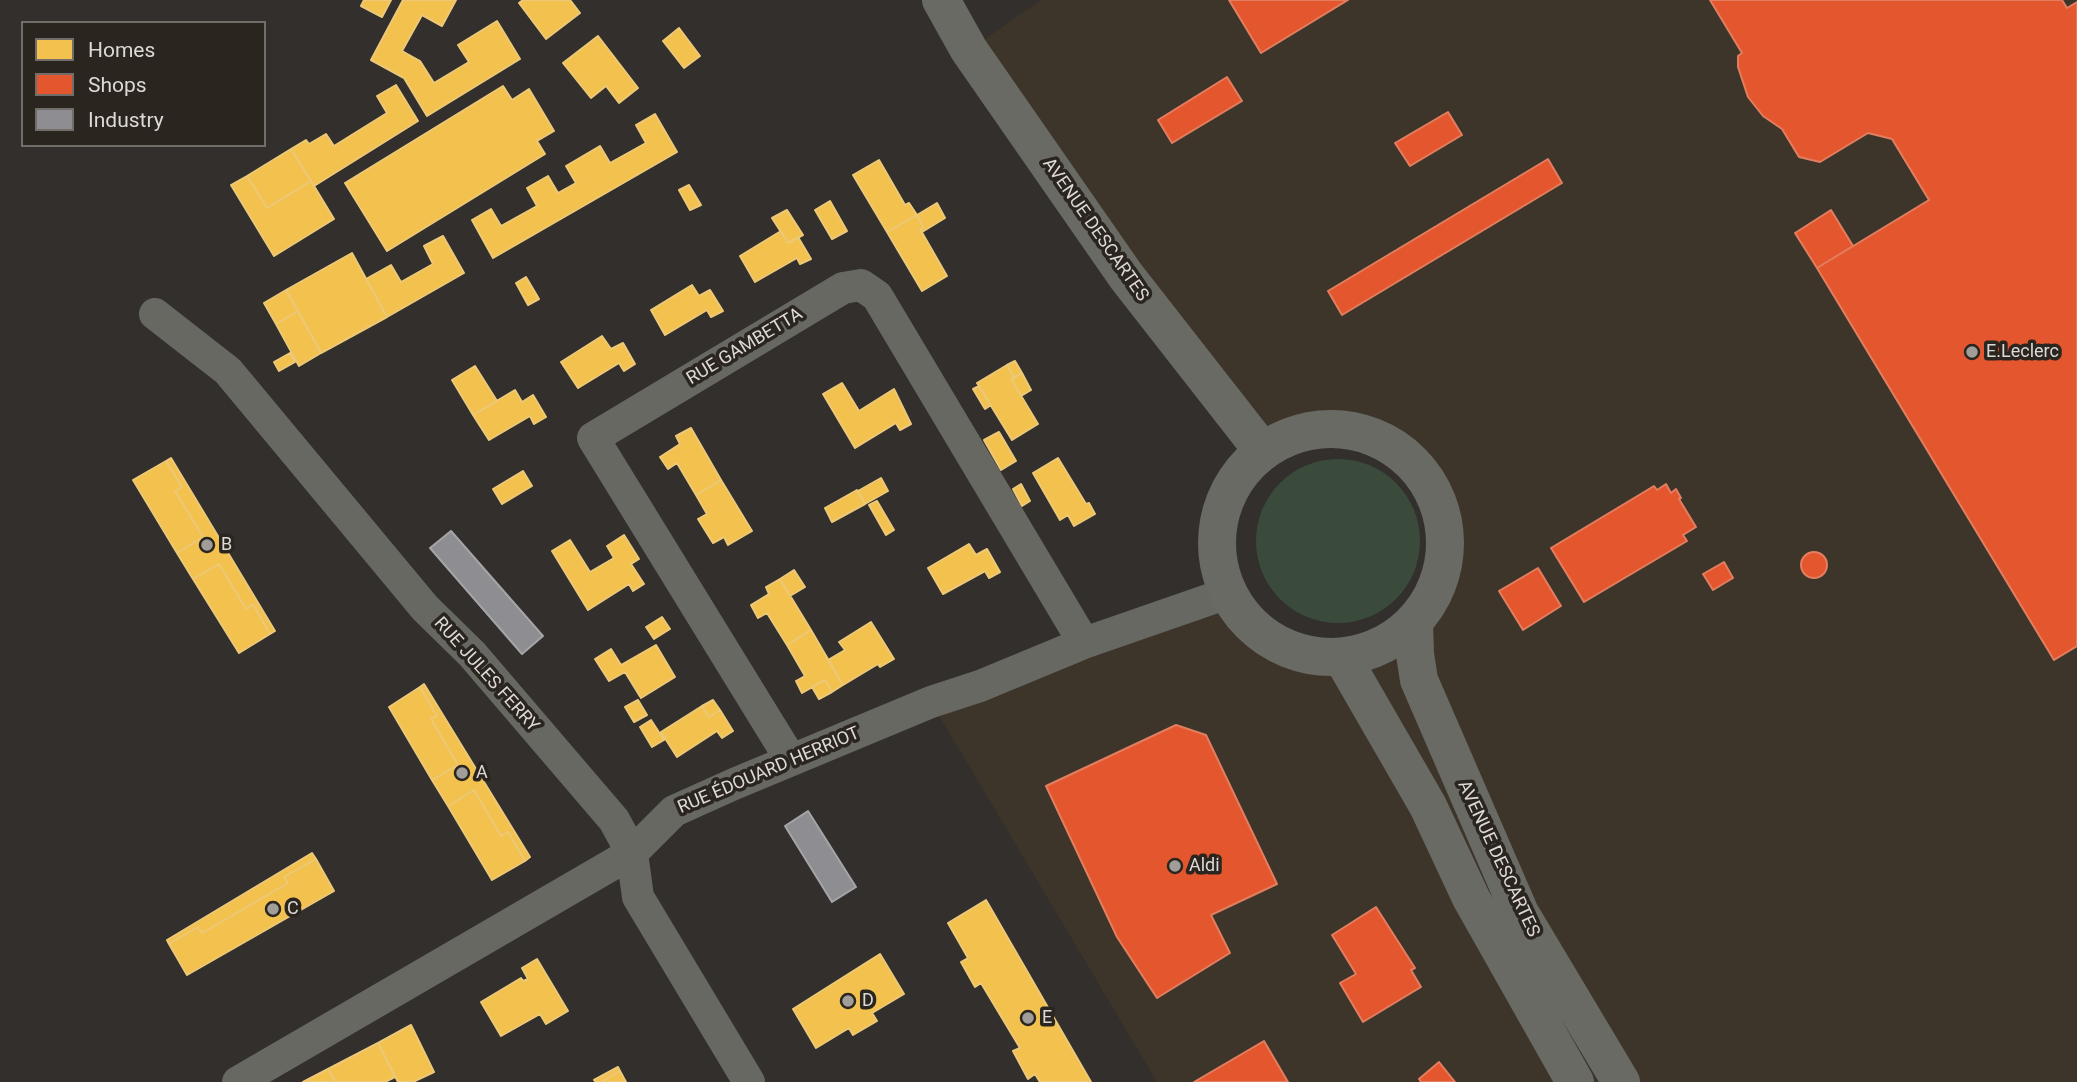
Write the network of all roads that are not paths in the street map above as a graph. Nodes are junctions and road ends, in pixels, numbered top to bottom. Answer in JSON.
{"nodes":[{"id":1,"x":941,"y":0,"type":"edge"},
{"id":2,"x":155,"y":314,"type":"dead end"},
{"id":3,"x":1262,"y":450,"type":"junction"},
{"id":4,"x":1228,"y":593,"type":"junction"},
{"id":5,"x":1414,"y":622,"type":"junction"},
{"id":6,"x":1084,"y":643,"type":"junction"},
{"id":7,"x":1342,"y":657,"type":"junction"},
{"id":8,"x":791,"y":760,"type":"junction"},
{"id":9,"x":632,"y":853,"type":"junction"},
{"id":10,"x":239,"y":1082,"type":"edge"},
{"id":11,"x":749,"y":1082,"type":"edge"},
{"id":12,"x":1575,"y":1082,"type":"edge"},
{"id":13,"x":1621,"y":1082,"type":"edge"}],
"edges":[{"from":1,"to":3,"type":"main road","name":"AVENUE DESCARTES"},
{"from":2,"to":9,"type":"street","name":"RUE JULES FERRY"},
{"from":3,"to":4,"type":"main road"},
{"from":3,"to":5,"type":"main road"},
{"from":4,"to":6,"type":"street","name":"RUE ÉDOUARD HERRIOT"},
{"from":4,"to":7,"type":"main road"},
{"from":5,"to":7,"type":"main road"},
{"from":5,"to":13,"type":"main road","name":"AVENUE DESCARTES"},
{"from":6,"to":8,"type":"street","name":"RUE ÉDOUARD HERRIOT"},
{"from":6,"to":8,"type":"street","name":"RUE GAMBETTA"},
{"from":7,"to":12,"type":"main road","name":"AVENUE DESCARTES"},
{"from":8,"to":9,"type":"street","name":"RUE ÉDOUARD HERRIOT"},
{"from":9,"to":10,"type":"street","name":"RUE ÉDOUARD HERRIOT"},
{"from":9,"to":11,"type":"street","name":"RUE JULES FERRY"}]}
